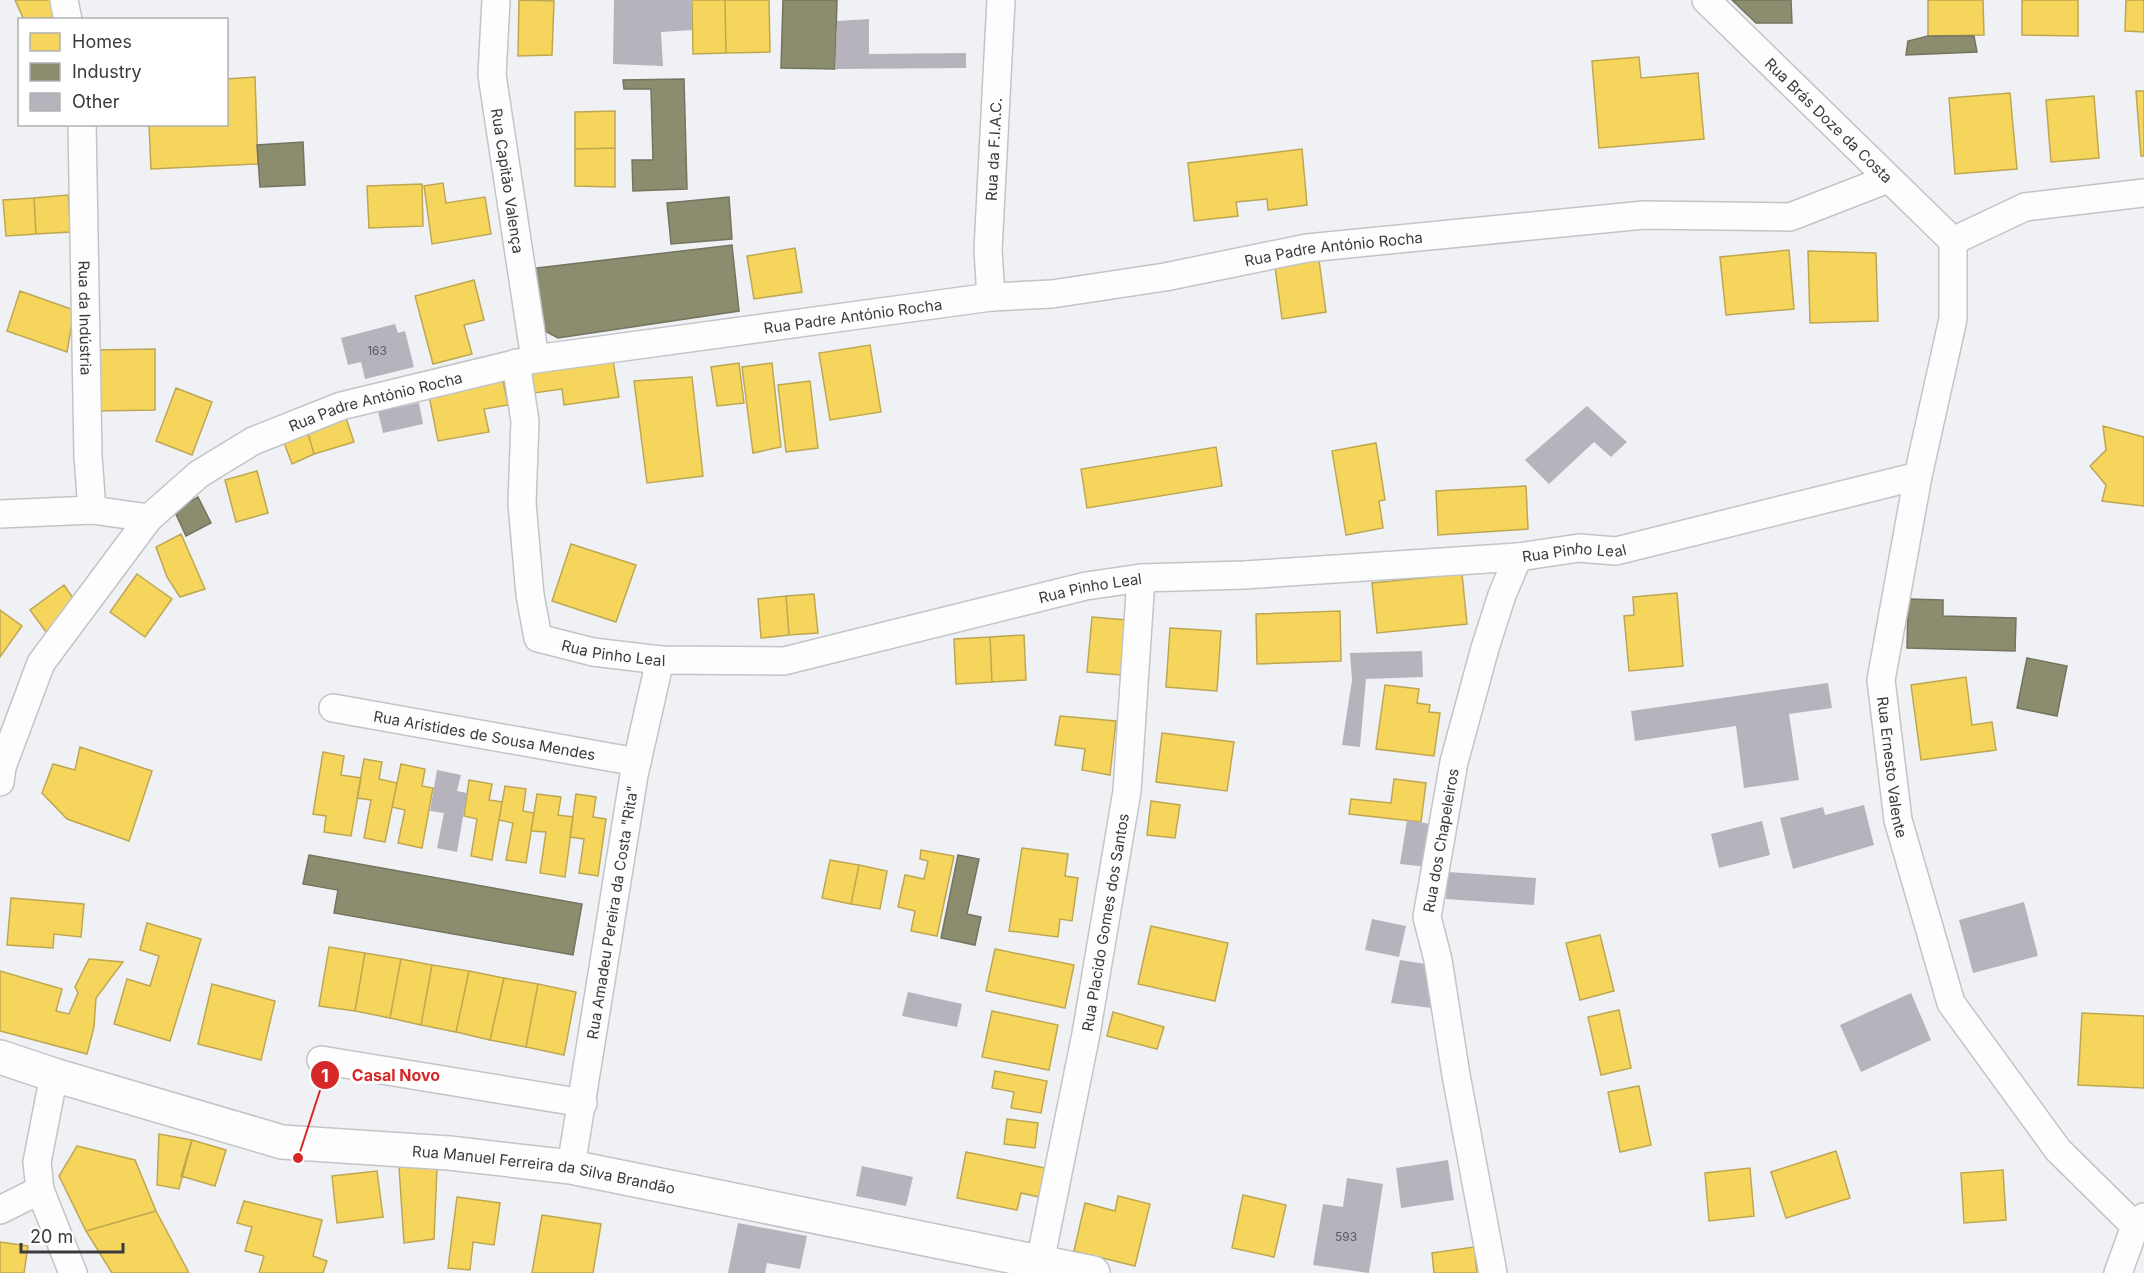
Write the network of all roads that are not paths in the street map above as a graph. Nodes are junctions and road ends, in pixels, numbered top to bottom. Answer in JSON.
{"nodes":[{"id":1,"x":64,"y":0,"type":"edge"},
{"id":2,"x":496,"y":0,"type":"edge"},
{"id":3,"x":1001,"y":0,"type":"edge"},
{"id":4,"x":1706,"y":0,"type":"edge"},
{"id":5,"x":68,"y":18,"type":"edge"},
{"id":6,"x":82,"y":126,"type":"edge"},
{"id":7,"x":1888,"y":179,"type":"junction"},
{"id":8,"x":2144,"y":193,"type":"edge"},
{"id":9,"x":1953,"y":242,"type":"junction"},
{"id":10,"x":991,"y":297,"type":"junction"},
{"id":11,"x":525,"y":361,"type":"junction"},
{"id":12,"x":1918,"y":476,"type":"junction"},
{"id":13,"x":92,"y":510,"type":"junction"},
{"id":14,"x":0,"y":514,"type":"edge"},
{"id":15,"x":149,"y":519,"type":"junction"},
{"id":16,"x":1518,"y":557,"type":"junction"},
{"id":17,"x":1141,"y":578,"type":"junction"},
{"id":18,"x":660,"y":660,"type":"junction"},
{"id":19,"x":333,"y":708,"type":"dead end"},
{"id":20,"x":637,"y":762,"type":"junction"},
{"id":21,"x":0,"y":782,"type":"edge"},
{"id":22,"x":0,"y":1057,"type":"edge"},
{"id":23,"x":321,"y":1060,"type":"dead end"},
{"id":24,"x":54,"y":1076,"type":"junction"},
{"id":25,"x":583,"y":1103,"type":"junction"},
{"id":26,"x":571,"y":1167,"type":"junction"},
{"id":27,"x":40,"y":1190,"type":"junction"},
{"id":28,"x":0,"y":1210,"type":"edge"},
{"id":29,"x":2140,"y":1221,"type":"edge"},
{"id":30,"x":1040,"y":1262,"type":"junction"},
{"id":31,"x":73,"y":1273,"type":"edge"},
{"id":32,"x":1093,"y":1273,"type":"edge"},
{"id":33,"x":1492,"y":1273,"type":"edge"},
{"id":34,"x":2118,"y":1273,"type":"edge"}],
"edges":[{"from":1,"to":5,"type":"street"},
{"from":2,"to":11,"type":"street","name":"Rua Capitão Valença"},
{"from":3,"to":10,"type":"street","name":"Rua da F.I.A.C."},
{"from":4,"to":7,"type":"street","name":"Rua Brás Doze da Costa"},
{"from":6,"to":13,"type":"street","name":"Rua da Indústria"},
{"from":7,"to":9,"type":"street","name":"Rua Brás Doze da Costa"},
{"from":7,"to":10,"type":"street","name":"Rua Padre António Rocha"},
{"from":8,"to":9,"type":"street"},
{"from":9,"to":12,"type":"street","name":"Rua Ernesto Valente"},
{"from":10,"to":11,"type":"street","name":"Rua Padre António Rocha"},
{"from":11,"to":15,"type":"street","name":"Rua Padre António Rocha"},
{"from":11,"to":18,"type":"street","name":"Rua Pinho Leal"},
{"from":12,"to":16,"type":"street","name":"Rua Pinho Leal"},
{"from":12,"to":29,"type":"street","name":"Rua Ernesto Valente"},
{"from":13,"to":14,"type":"street"},
{"from":13,"to":15,"type":"street"},
{"from":15,"to":21,"type":"street","name":"Rua Padre António Rocha"},
{"from":16,"to":17,"type":"street","name":"Rua Pinho Leal"},
{"from":16,"to":33,"type":"street","name":"Rua dos Chapeleiros"},
{"from":17,"to":18,"type":"street","name":"Rua Pinho Leal"},
{"from":17,"to":30,"type":"street","name":"Rua Placido Gomes dos Santos"},
{"from":18,"to":20,"type":"street","name":"Rua Amadeu Pereira da Costa \"Rita\""},
{"from":19,"to":20,"type":"street","name":"Rua Aristides de Sousa Mendes"},
{"from":20,"to":25,"type":"street","name":"Rua Amadeu Pereira da Costa \"Rita\""},
{"from":22,"to":24,"type":"main road","name":"Rua Manuel Ferreira da Silva Brandão"},
{"from":23,"to":25,"type":"street"},
{"from":24,"to":26,"type":"main road","name":"Rua Manuel Ferreira da Silva Brandão"},
{"from":24,"to":27,"type":"street"},
{"from":25,"to":26,"type":"street","name":"Rua Amadeu Pereira da Costa \"Rita\""},
{"from":26,"to":30,"type":"main road","name":"Rua Manuel Ferreira da Silva Brandão"},
{"from":27,"to":28,"type":"street"},
{"from":27,"to":31,"type":"street"},
{"from":29,"to":34,"type":"street"},
{"from":30,"to":32,"type":"main road","name":"Rua Manuel Ferreira da Silva Brandão"}]}
